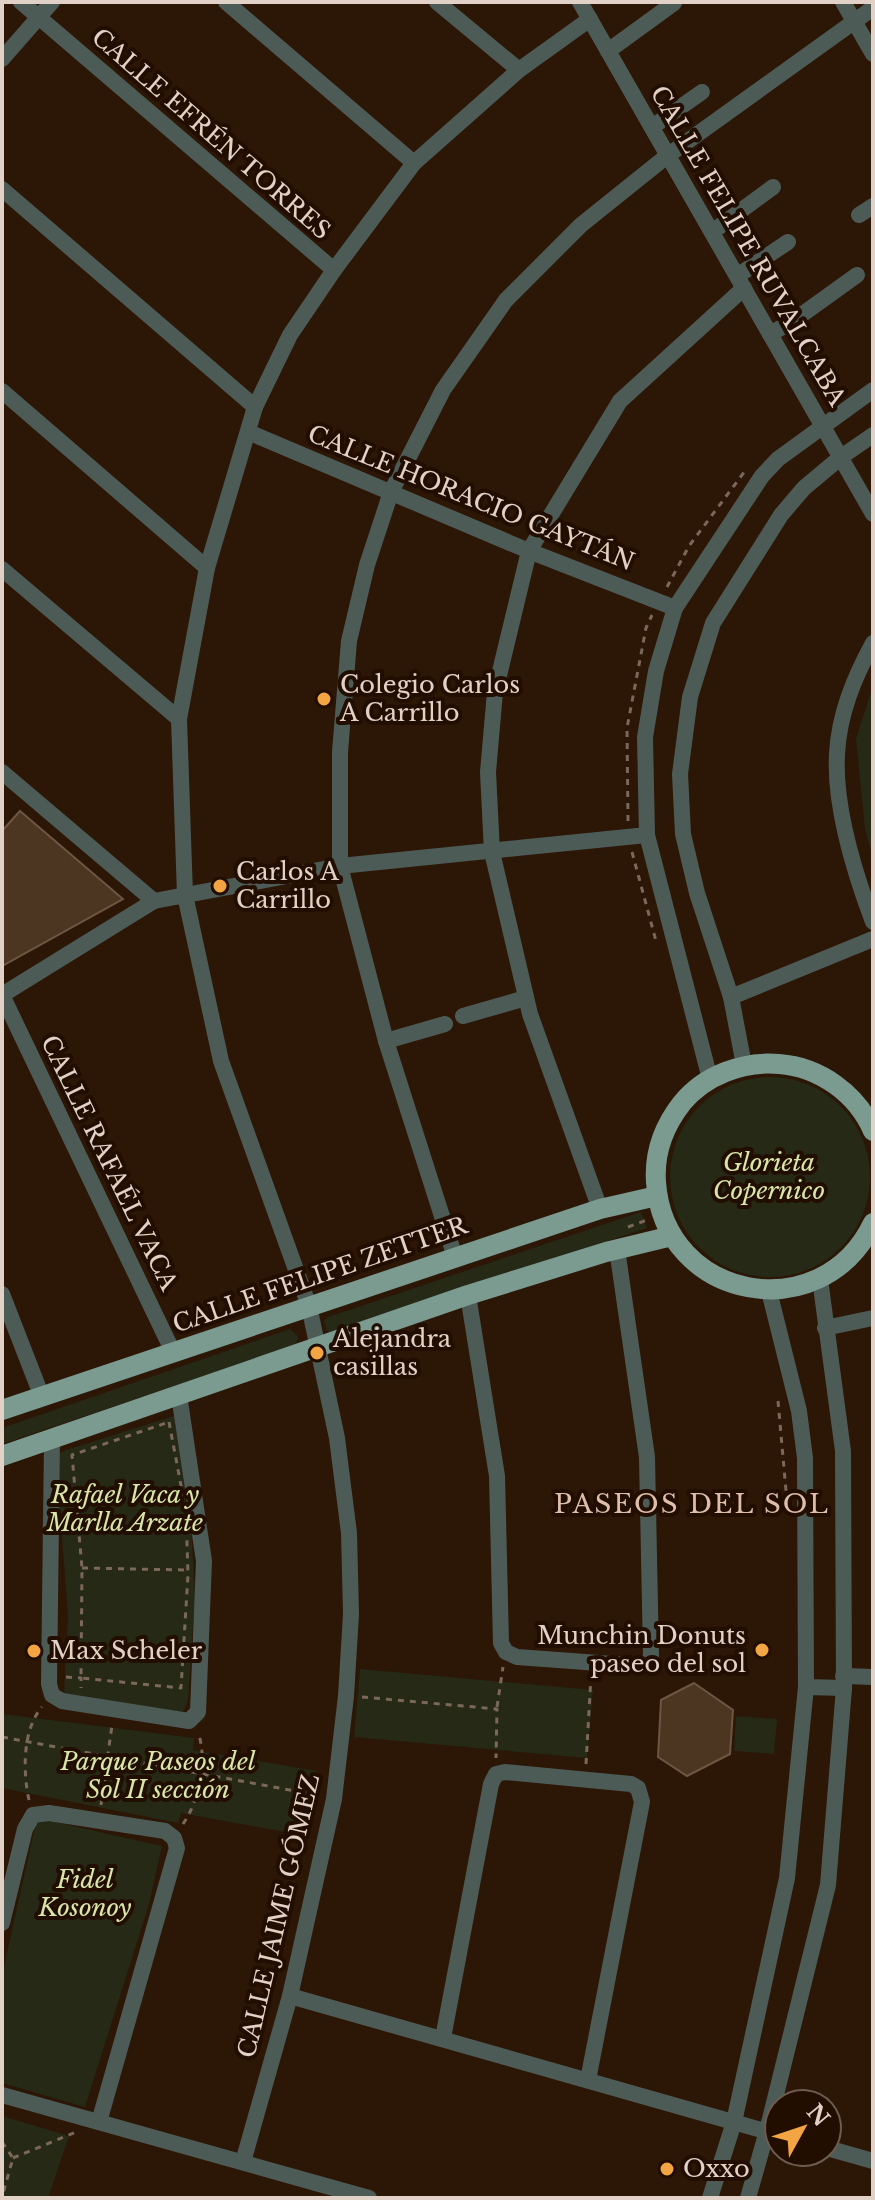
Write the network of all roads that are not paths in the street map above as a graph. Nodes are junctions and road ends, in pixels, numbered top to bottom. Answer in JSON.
{"nodes":[{"id":1,"x":21,"y":2,"type":"edge"},
{"id":2,"x":52,"y":2,"type":"edge"},
{"id":3,"x":226,"y":2,"type":"edge"},
{"id":4,"x":437,"y":2,"type":"edge"},
{"id":5,"x":580,"y":2,"type":"edge"},
{"id":6,"x":843,"y":2,"type":"edge"},
{"id":7,"x":674,"y":3,"type":"edge"},
{"id":8,"x":873,"y":8,"type":"edge"},
{"id":9,"x":39,"y":17,"type":"junction"},
{"id":10,"x":590,"y":19,"type":"junction"},
{"id":11,"x":854,"y":22,"type":"junction"},
{"id":12,"x":608,"y":51,"type":"junction"},
{"id":13,"x":873,"y":54,"type":"edge"},
{"id":14,"x":2,"y":59,"type":"edge"},
{"id":15,"x":519,"y":70,"type":"junction"},
{"id":16,"x":702,"y":92,"type":"dead end"},
{"id":17,"x":652,"y":127,"type":"junction"},
{"id":18,"x":667,"y":156,"type":"junction"},
{"id":19,"x":414,"y":163,"type":"junction"},
{"id":20,"x":773,"y":187,"type":"dead end"},
{"id":21,"x":2,"y":189,"type":"edge"},
{"id":22,"x":712,"y":232,"type":"junction"},
{"id":23,"x":788,"y":242,"type":"dead end"},
{"id":24,"x":334,"y":270,"type":"junction"},
{"id":25,"x":857,"y":275,"type":"dead end"},
{"id":26,"x":740,"y":282,"type":"junction"},
{"id":27,"x":770,"y":334,"type":"junction"},
{"id":28,"x":873,"y":390,"type":"edge"},
{"id":29,"x":2,"y":391,"type":"edge"},
{"id":30,"x":255,"y":407,"type":"junction"},
{"id":31,"x":822,"y":425,"type":"junction"},
{"id":32,"x":248,"y":432,"type":"junction"},
{"id":33,"x":873,"y":435,"type":"edge"},
{"id":34,"x":841,"y":457,"type":"junction"},
{"id":35,"x":391,"y":492,"type":"junction"},
{"id":36,"x":873,"y":514,"type":"edge"},
{"id":37,"x":529,"y":551,"type":"junction"},
{"id":38,"x":207,"y":568,"type":"junction"},
{"id":39,"x":2,"y":569,"type":"edge"},
{"id":40,"x":675,"y":608,"type":"junction"},
{"id":41,"x":873,"y":643,"type":"edge"},
{"id":42,"x":179,"y":719,"type":"junction"},
{"id":43,"x":2,"y":772,"type":"edge"},
{"id":44,"x":647,"y":835,"type":"junction"},
{"id":45,"x":492,"y":852,"type":"junction"},
{"id":46,"x":340,"y":866,"type":"junction"},
{"id":47,"x":185,"y":895,"type":"junction"},
{"id":48,"x":154,"y":901,"type":"junction"},
{"id":49,"x":873,"y":922,"type":"edge"},
{"id":50,"x":873,"y":939,"type":"edge"},
{"id":51,"x":2,"y":995,"type":"edge"},
{"id":52,"x":731,"y":997,"type":"junction"},
{"id":53,"x":526,"y":998,"type":"junction"},
{"id":54,"x":463,"y":1016,"type":"dead end"},
{"id":55,"x":445,"y":1024,"type":"dead end"},
{"id":56,"x":386,"y":1041,"type":"junction"},
{"id":57,"x":744,"y":1065,"type":"junction"},
{"id":58,"x":710,"y":1079,"type":"junction"},
{"id":59,"x":867,"y":1108,"type":"edge"},
{"id":60,"x":873,"y":1131,"type":"edge"},
{"id":61,"x":657,"y":1196,"type":"junction"},
{"id":62,"x":600,"y":1209,"type":"junction"},
{"id":63,"x":873,"y":1223,"type":"edge"},
{"id":64,"x":672,"y":1236,"type":"junction"},
{"id":65,"x":617,"y":1249,"type":"junction"},
{"id":66,"x":455,"y":1257,"type":"junction"},
{"id":67,"x":820,"y":1279,"type":"junction"},
{"id":68,"x":769,"y":1291,"type":"junction"},
{"id":69,"x":2,"y":1294,"type":"edge"},
{"id":70,"x":468,"y":1295,"type":"junction"},
{"id":71,"x":309,"y":1306,"type":"junction"},
{"id":72,"x":873,"y":1318,"type":"edge"},
{"id":73,"x":825,"y":1328,"type":"junction"},
{"id":74,"x":319,"y":1348,"type":"junction"},
{"id":75,"x":173,"y":1352,"type":"junction"},
{"id":76,"x":179,"y":1395,"type":"junction"},
{"id":77,"x":42,"y":1397,"type":"junction"},
{"id":78,"x":2,"y":1410,"type":"edge"},
{"id":79,"x":52,"y":1440,"type":"junction"},
{"id":80,"x":2,"y":1456,"type":"edge"},
{"id":81,"x":873,"y":1677,"type":"edge"},
{"id":82,"x":844,"y":1682,"type":"junction"},
{"id":83,"x":806,"y":1687,"type":"junction"},
{"id":84,"x":2,"y":1923,"type":"edge"},
{"id":85,"x":290,"y":1996,"type":"junction"},
{"id":86,"x":443,"y":2038,"type":"junction"},
{"id":87,"x":588,"y":2080,"type":"junction"},
{"id":88,"x":783,"y":2088,"type":"edge"},
{"id":89,"x":2,"y":2095,"type":"edge"},
{"id":90,"x":99,"y":2122,"type":"junction"},
{"id":91,"x":734,"y":2122,"type":"junction"},
{"id":92,"x":763,"y":2130,"type":"edge"},
{"id":93,"x":843,"y":2153,"type":"edge"},
{"id":94,"x":763,"y":2159,"type":"edge"},
{"id":95,"x":873,"y":2161,"type":"edge"},
{"id":96,"x":243,"y":2162,"type":"junction"},
{"id":97,"x":369,"y":2198,"type":"edge"},
{"id":98,"x":710,"y":2198,"type":"edge"},
{"id":99,"x":748,"y":2198,"type":"edge"}],
"edges":[{"from":1,"to":9,"type":"street","name":"CALLE EFRÉN TORRES"},
{"from":2,"to":9,"type":"street"},
{"from":3,"to":19,"type":"street"},
{"from":4,"to":15,"type":"street"},
{"from":5,"to":10,"type":"street","name":"CALLE FELIPE RUVALCABA"},
{"from":6,"to":11,"type":"street"},
{"from":7,"to":12,"type":"street"},
{"from":8,"to":11,"type":"street"},
{"from":9,"to":14,"type":"street"},
{"from":9,"to":24,"type":"street","name":"CALLE EFRÉN TORRES"},
{"from":10,"to":12,"type":"street","name":"CALLE FELIPE RUVALCABA"},
{"from":10,"to":15,"type":"street","name":"CALLE JAIME GÓMEZ"},
{"from":11,"to":13,"type":"street"},
{"from":11,"to":18,"type":"street"},
{"from":12,"to":17,"type":"street","name":"CALLE FELIPE RUVALCABA"},
{"from":15,"to":19,"type":"street","name":"CALLE JAIME GÓMEZ"},
{"from":16,"to":17,"type":"street"},
{"from":17,"to":18,"type":"street","name":"CALLE FELIPE RUVALCABA"},
{"from":18,"to":22,"type":"street","name":"CALLE FELIPE RUVALCABA"},
{"from":18,"to":35,"type":"street"},
{"from":19,"to":24,"type":"street","name":"CALLE JAIME GÓMEZ"},
{"from":20,"to":22,"type":"street"},
{"from":21,"to":30,"type":"street"},
{"from":22,"to":26,"type":"street","name":"CALLE FELIPE RUVALCABA"},
{"from":23,"to":26,"type":"street"},
{"from":24,"to":30,"type":"street","name":"CALLE JAIME GÓMEZ"},
{"from":25,"to":27,"type":"street"},
{"from":26,"to":27,"type":"street","name":"CALLE FELIPE RUVALCABA"},
{"from":26,"to":37,"type":"street"},
{"from":27,"to":31,"type":"street","name":"CALLE FELIPE RUVALCABA"},
{"from":28,"to":31,"type":"street"},
{"from":29,"to":38,"type":"street"},
{"from":30,"to":32,"type":"street","name":"CALLE JAIME GÓMEZ"},
{"from":31,"to":34,"type":"street","name":"CALLE FELIPE RUVALCABA"},
{"from":31,"to":40,"type":"street"},
{"from":32,"to":35,"type":"street","name":"CALLE HORACIO GAYTÁN"},
{"from":32,"to":38,"type":"street","name":"CALLE JAIME GÓMEZ"},
{"from":33,"to":34,"type":"street"},
{"from":34,"to":36,"type":"street","name":"CALLE FELIPE RUVALCABA"},
{"from":34,"to":52,"type":"street"},
{"from":35,"to":37,"type":"street","name":"CALLE HORACIO GAYTÁN"},
{"from":35,"to":46,"type":"street"},
{"from":37,"to":40,"type":"street","name":"CALLE HORACIO GAYTÁN"},
{"from":37,"to":45,"type":"street"},
{"from":38,"to":42,"type":"street","name":"CALLE JAIME GÓMEZ"},
{"from":39,"to":42,"type":"street"},
{"from":40,"to":44,"type":"street"},
{"from":41,"to":49,"type":"street"},
{"from":42,"to":47,"type":"street","name":"CALLE JAIME GÓMEZ"},
{"from":43,"to":48,"type":"street"},
{"from":44,"to":45,"type":"street"},
{"from":44,"to":58,"type":"street"},
{"from":45,"to":46,"type":"street"},
{"from":45,"to":53,"type":"street"},
{"from":46,"to":47,"type":"street"},
{"from":46,"to":56,"type":"street"},
{"from":47,"to":48,"type":"street"},
{"from":47,"to":71,"type":"street","name":"CALLE JAIME GÓMEZ"},
{"from":48,"to":51,"type":"street"},
{"from":50,"to":52,"type":"street"},
{"from":51,"to":75,"type":"street","name":"CALLE RAFAÉL VACA"},
{"from":52,"to":57,"type":"street"},
{"from":53,"to":54,"type":"street"},
{"from":53,"to":62,"type":"street"},
{"from":55,"to":56,"type":"street"},
{"from":56,"to":66,"type":"street"},
{"from":57,"to":58,"type":"main road"},
{"from":57,"to":59,"type":"main road"},
{"from":58,"to":61,"type":"main road"},
{"from":59,"to":60,"type":"main road"},
{"from":61,"to":62,"type":"main road","name":"CALLE FELIPE ZETTER"},
{"from":61,"to":64,"type":"main road"},
{"from":62,"to":66,"type":"main road","name":"CALLE FELIPE ZETTER"},
{"from":63,"to":67,"type":"main road"},
{"from":64,"to":65,"type":"main road"},
{"from":64,"to":68,"type":"main road"},
{"from":65,"to":70,"type":"main road"},
{"from":65,"to":70,"type":"street"},
{"from":66,"to":71,"type":"main road","name":"CALLE FELIPE ZETTER"},
{"from":67,"to":68,"type":"main road"},
{"from":67,"to":73,"type":"street"},
{"from":68,"to":83,"type":"street"},
{"from":69,"to":77,"type":"street"},
{"from":70,"to":74,"type":"main road"},
{"from":71,"to":74,"type":"street","name":"CALLE JAIME GÓMEZ"},
{"from":71,"to":75,"type":"main road","name":"CALLE FELIPE ZETTER"},
{"from":72,"to":73,"type":"street"},
{"from":73,"to":82,"type":"street"},
{"from":74,"to":76,"type":"main road"},
{"from":74,"to":85,"type":"street","name":"CALLE JAIME GÓMEZ"},
{"from":75,"to":77,"type":"main road","name":"CALLE FELIPE ZETTER"},
{"from":76,"to":79,"type":"main road"},
{"from":76,"to":79,"type":"street"},
{"from":77,"to":78,"type":"main road","name":"CALLE FELIPE ZETTER"},
{"from":79,"to":80,"type":"main road"},
{"from":81,"to":82,"type":"street"},
{"from":82,"to":83,"type":"street"},
{"from":82,"to":88,"type":"street"},
{"from":83,"to":91,"type":"street"},
{"from":84,"to":90,"type":"street"},
{"from":85,"to":86,"type":"street"},
{"from":85,"to":96,"type":"street","name":"CALLE JAIME GÓMEZ"},
{"from":86,"to":87,"type":"street"},
{"from":86,"to":87,"type":"street"},
{"from":87,"to":91,"type":"street"},
{"from":89,"to":90,"type":"street"},
{"from":90,"to":96,"type":"street"},
{"from":91,"to":92,"type":"street"},
{"from":91,"to":98,"type":"street"},
{"from":93,"to":95,"type":"street"},
{"from":94,"to":99,"type":"street"},
{"from":96,"to":97,"type":"street"}]}
